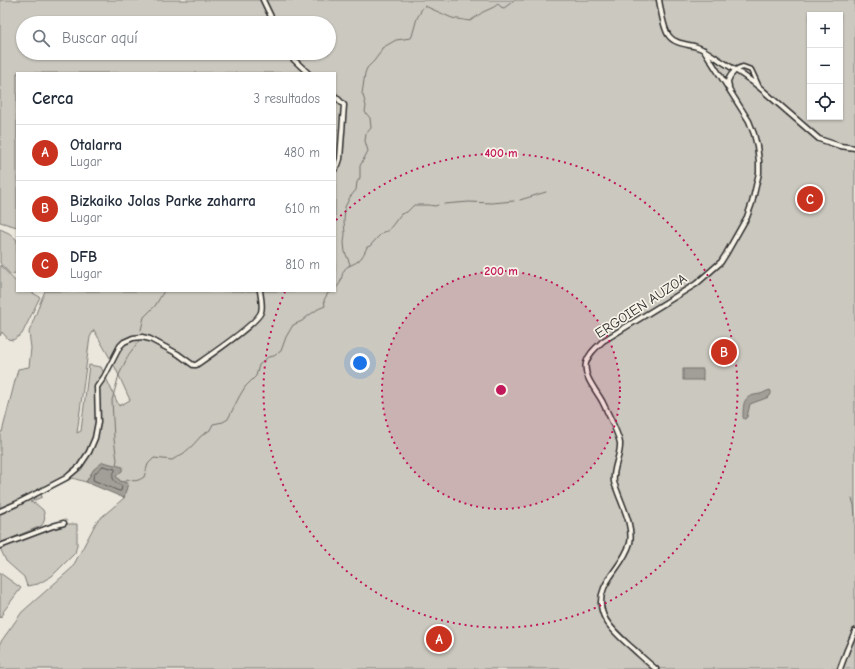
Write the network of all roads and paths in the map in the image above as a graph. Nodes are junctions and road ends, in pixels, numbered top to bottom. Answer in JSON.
{"nodes":[{"id":1,"x":263,"y":0,"type":"edge"},
{"id":2,"x":659,"y":0,"type":"edge"},
{"id":3,"x":271,"y":16,"type":"edge"},
{"id":4,"x":704,"y":50,"type":"junction"},
{"id":5,"x":294,"y":60,"type":"edge"},
{"id":6,"x":735,"y":70,"type":"junction"},
{"id":7,"x":307,"y":72,"type":"edge"},
{"id":8,"x":760,"y":87,"type":"junction"},
{"id":9,"x":729,"y":88,"type":"junction"},
{"id":10,"x":336,"y":97,"type":"edge"},
{"id":11,"x":855,"y":148,"type":"edge"},
{"id":12,"x":336,"y":168,"type":"edge"},
{"id":13,"x":260,"y":292,"type":"edge"},
{"id":14,"x":0,"y":511,"type":"edge"},
{"id":15,"x":64,"y":523,"type":"dead end"},
{"id":16,"x":0,"y":546,"type":"edge"},
{"id":17,"x":855,"y":631,"type":"edge"},
{"id":18,"x":656,"y":669,"type":"edge"},
{"id":19,"x":840,"y":669,"type":"edge"}],
"edges":[{"from":1,"to":3,"type":"street"},
{"from":2,"to":4,"type":"street"},
{"from":4,"to":6,"type":"street"},
{"from":4,"to":9,"type":"street","name":"ERGOIEN AUZOA"},
{"from":5,"to":7,"type":"street"},
{"from":6,"to":8,"type":"street"},
{"from":6,"to":8,"type":"street"},
{"from":6,"to":9,"type":"street"},
{"from":8,"to":11,"type":"street"},
{"from":9,"to":18,"type":"street","name":"ERGOIEN AUZOA"},
{"from":10,"to":12,"type":"street"},
{"from":13,"to":14,"type":"street"},
{"from":15,"to":16,"type":"street"},
{"from":17,"to":19,"type":"street"}]}
